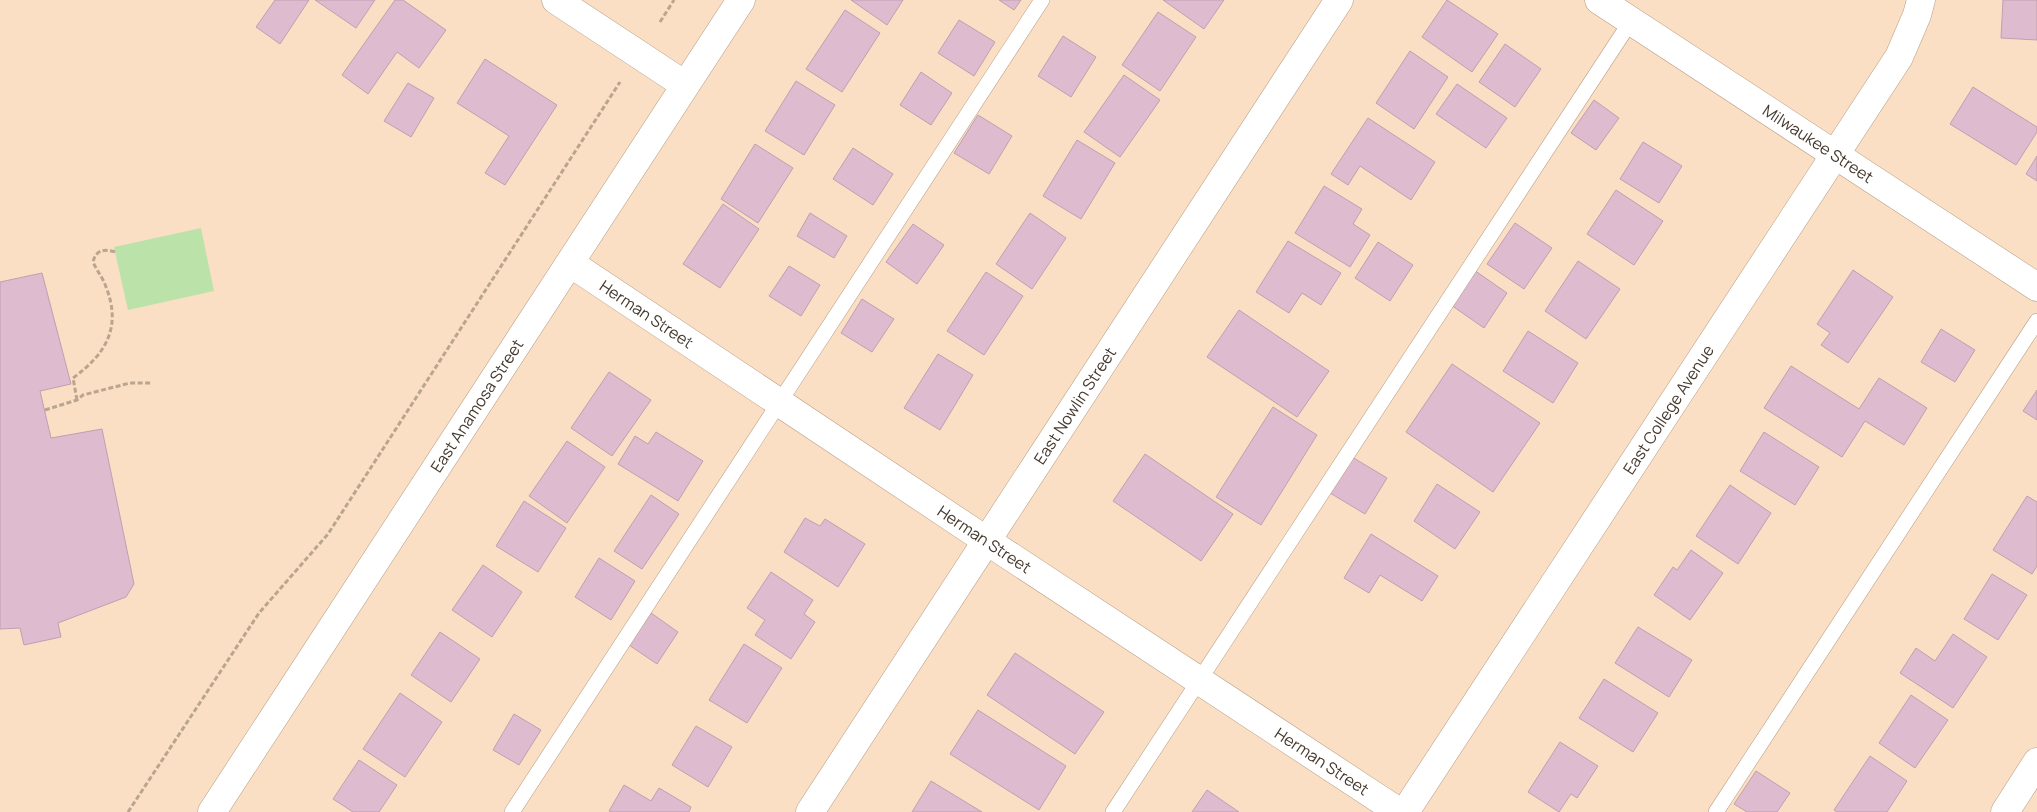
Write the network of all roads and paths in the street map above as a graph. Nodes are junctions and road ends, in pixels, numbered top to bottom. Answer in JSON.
{"nodes":[{"id":1,"x":556,"y":0,"type":"edge"},
{"id":2,"x":674,"y":0,"type":"edge"},
{"id":3,"x":741,"y":0,"type":"edge"},
{"id":4,"x":1042,"y":0,"type":"edge"},
{"id":5,"x":1339,"y":0,"type":"edge"},
{"id":6,"x":1600,"y":0,"type":"edge"},
{"id":7,"x":1921,"y":0,"type":"edge"},
{"id":8,"x":1631,"y":21,"type":"junction"},
{"id":9,"x":660,"y":22,"type":"dead end"},
{"id":10,"x":620,"y":82,"type":"dead end"},
{"id":11,"x":685,"y":86,"type":"junction"},
{"id":12,"x":1835,"y":156,"type":"junction"},
{"id":13,"x":116,"y":252,"type":"dead end"},
{"id":14,"x":570,"y":263,"type":"junction"},
{"id":15,"x":2037,"y":287,"type":"edge"},
{"id":16,"x":2037,"y":321,"type":"edge"},
{"id":17,"x":152,"y":383,"type":"dead end"},
{"id":18,"x":77,"y":400,"type":"junction"},
{"id":19,"x":778,"y":402,"type":"junction"},
{"id":20,"x":45,"y":410,"type":"dead end"},
{"id":21,"x":987,"y":541,"type":"junction"},
{"id":22,"x":1198,"y":680,"type":"junction"},
{"id":23,"x":2037,"y":762,"type":"edge"},
{"id":24,"x":128,"y":812,"type":"edge"},
{"id":25,"x":212,"y":812,"type":"edge"},
{"id":26,"x":512,"y":812,"type":"edge"},
{"id":27,"x":810,"y":812,"type":"edge"},
{"id":28,"x":1113,"y":812,"type":"edge"},
{"id":29,"x":1399,"y":812,"type":"edge"},
{"id":30,"x":1405,"y":812,"type":"edge"},
{"id":31,"x":1716,"y":812,"type":"edge"},
{"id":32,"x":2005,"y":812,"type":"edge"}],
"edges":[{"from":1,"to":11,"type":"street"},
{"from":2,"to":9,"type":"path"},
{"from":3,"to":11,"type":"street","name":"East Anamosa Street"},
{"from":4,"to":19,"type":"lane"},
{"from":5,"to":21,"type":"street","name":"East Nowlin Street"},
{"from":6,"to":8,"type":"street","name":"Milwaukee Street"},
{"from":7,"to":12,"type":"street","name":"East College Avenue"},
{"from":8,"to":12,"type":"street","name":"Milwaukee Street"},
{"from":8,"to":22,"type":"lane"},
{"from":10,"to":24,"type":"path"},
{"from":11,"to":14,"type":"street","name":"East Anamosa Street"},
{"from":12,"to":15,"type":"street","name":"Milwaukee Street"},
{"from":12,"to":30,"type":"street","name":"East College Avenue"},
{"from":13,"to":18,"type":"path"},
{"from":14,"to":19,"type":"street","name":"Herman Street"},
{"from":14,"to":25,"type":"street","name":"East Anamosa Street"},
{"from":16,"to":31,"type":"lane"},
{"from":17,"to":18,"type":"path"},
{"from":18,"to":20,"type":"path"},
{"from":19,"to":21,"type":"street","name":"Herman Street"},
{"from":19,"to":26,"type":"lane"},
{"from":21,"to":22,"type":"street","name":"Herman Street"},
{"from":21,"to":27,"type":"street","name":"East Nowlin Street"},
{"from":22,"to":28,"type":"lane"},
{"from":22,"to":29,"type":"street","name":"Herman Street"},
{"from":23,"to":32,"type":"street"}]}
